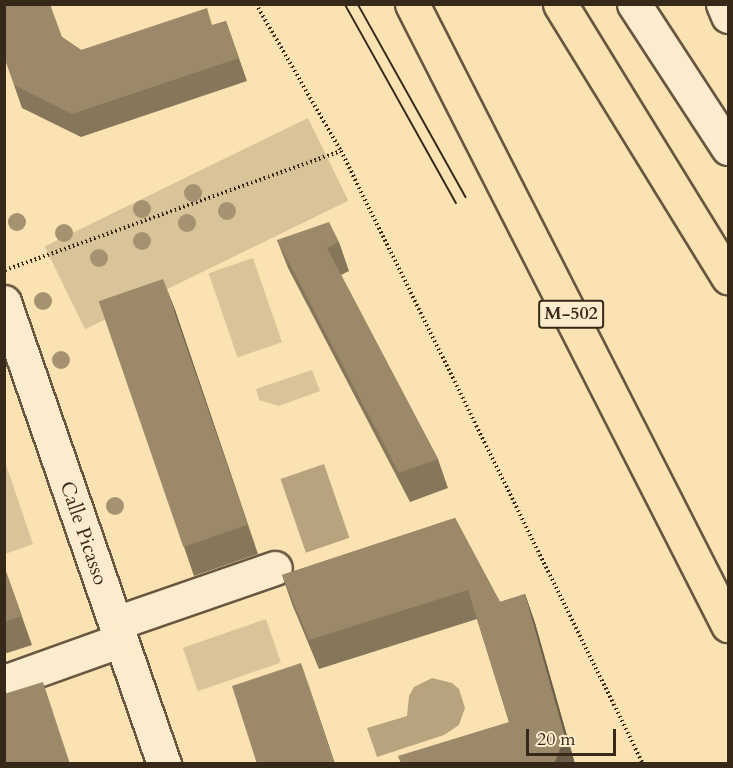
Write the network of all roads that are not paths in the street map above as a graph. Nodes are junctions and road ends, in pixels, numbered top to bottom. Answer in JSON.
{"nodes":[{"id":1,"x":411,"y":4,"type":"edge"},
{"id":2,"x":560,"y":4,"type":"edge"},
{"id":3,"x":634,"y":4,"type":"edge"},
{"id":4,"x":723,"y":4,"type":"edge"},
{"id":5,"x":729,"y":16,"type":"edge"},
{"id":6,"x":729,"y":148,"type":"edge"},
{"id":7,"x":729,"y":277,"type":"edge"},
{"id":8,"x":4,"y":302,"type":"edge"},
{"id":9,"x":275,"y":568,"type":"dead end"},
{"id":10,"x":729,"y":625,"type":"edge"},
{"id":11,"x":118,"y":631,"type":"junction"},
{"id":12,"x":4,"y":682,"type":"edge"},
{"id":13,"x":164,"y":764,"type":"edge"}],
"edges":[{"from":1,"to":10,"type":"highway","number":"M-502"},
{"from":2,"to":7,"type":"highway"},
{"from":3,"to":6,"type":"street"},
{"from":4,"to":5,"type":"street"},
{"from":8,"to":11,"type":"street","name":"Calle Picasso"},
{"from":9,"to":11,"type":"street"},
{"from":11,"to":12,"type":"street"},
{"from":11,"to":13,"type":"street","name":"Calle Picasso"}]}
